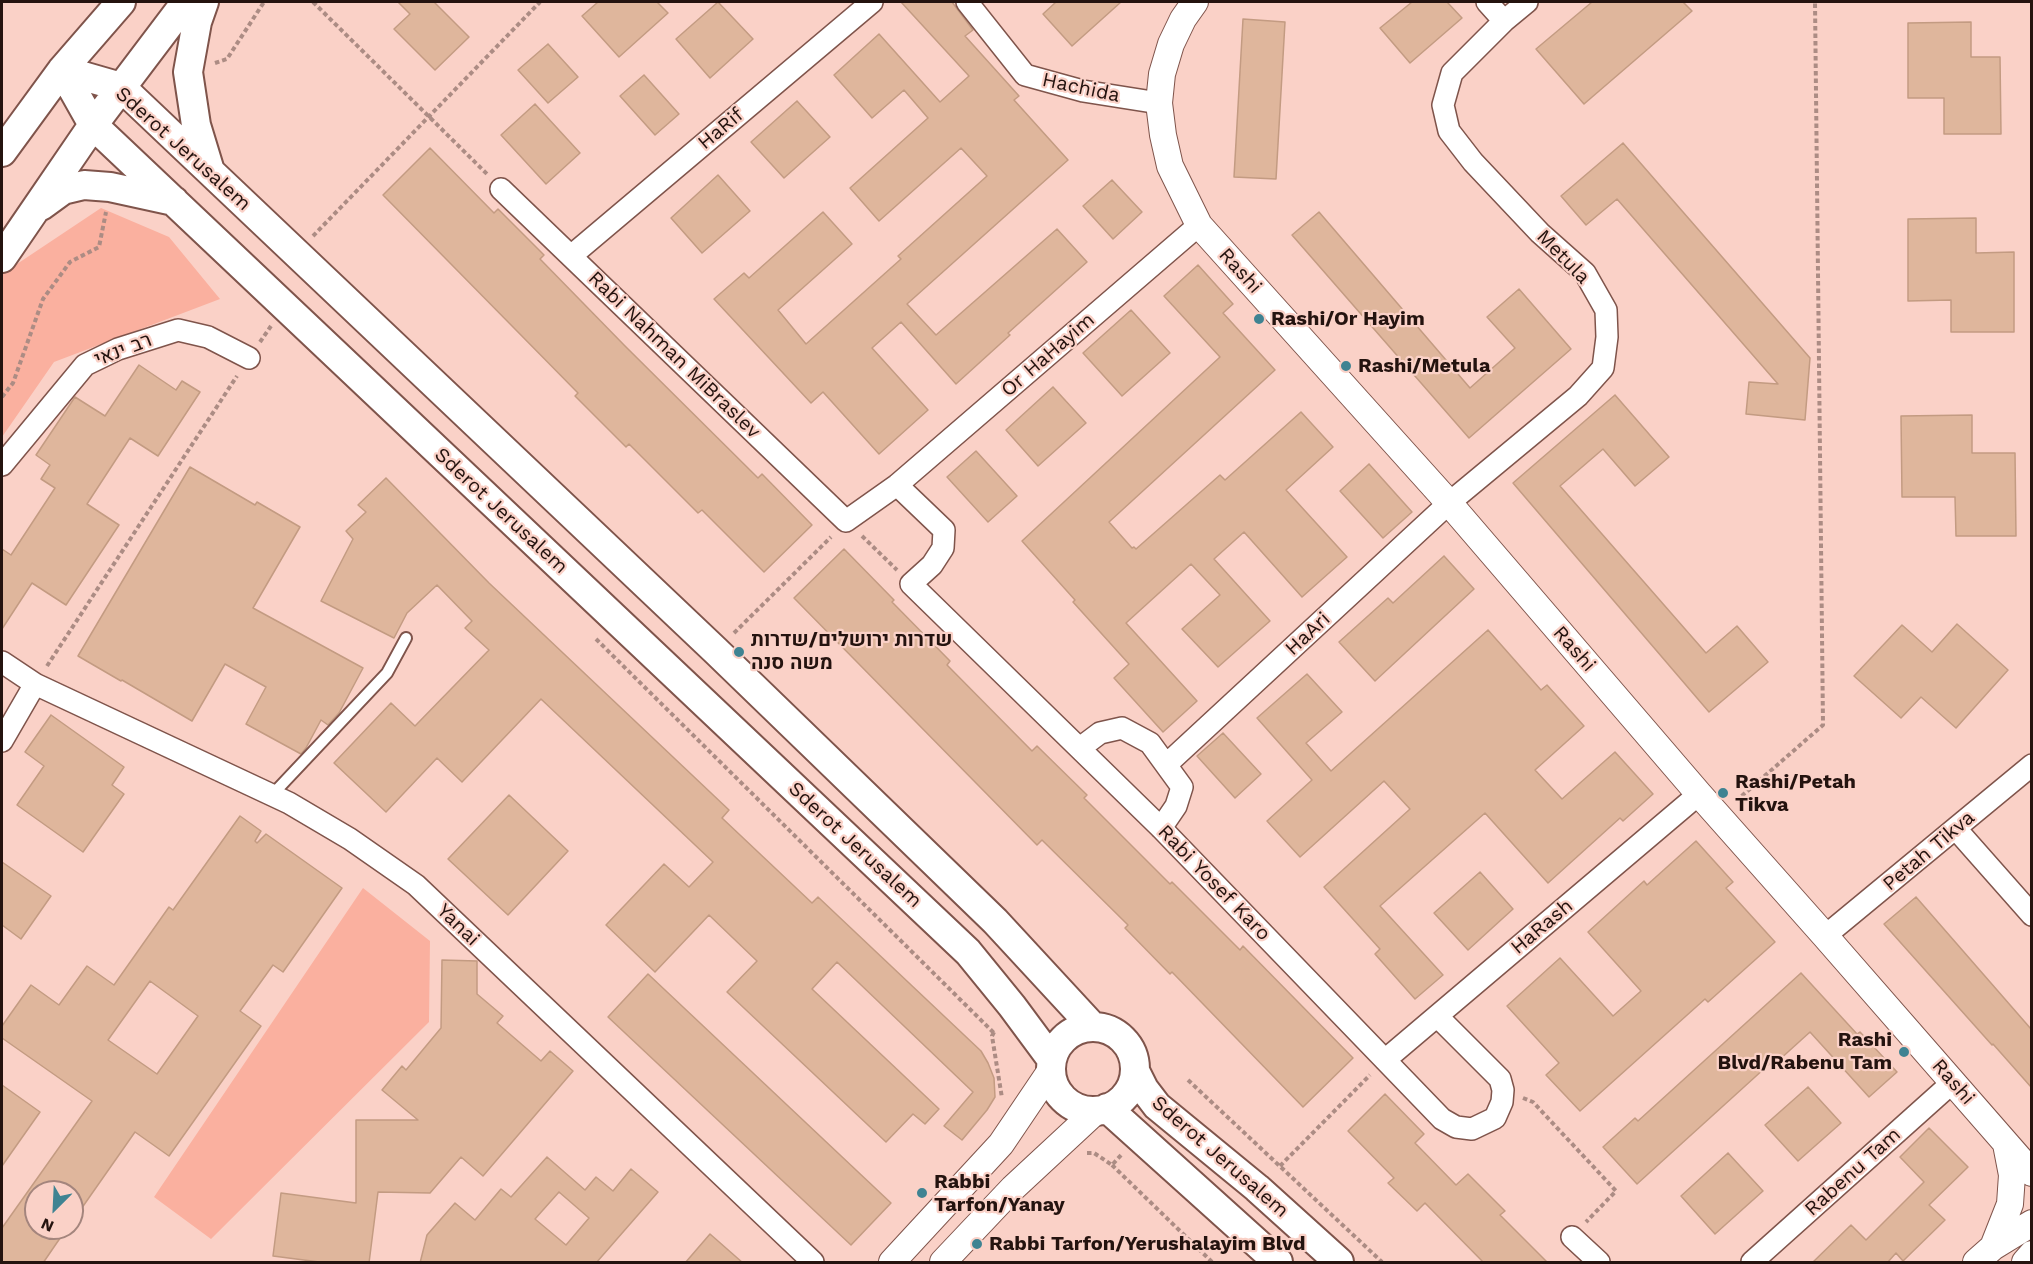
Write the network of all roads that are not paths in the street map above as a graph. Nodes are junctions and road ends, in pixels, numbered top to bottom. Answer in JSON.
{"nodes":[{"id":1,"x":121,"y":2,"type":"edge"},
{"id":2,"x":186,"y":2,"type":"edge"},
{"id":3,"x":204,"y":2,"type":"edge"},
{"id":4,"x":872,"y":2,"type":"edge"},
{"id":5,"x":967,"y":2,"type":"edge"},
{"id":6,"x":1195,"y":2,"type":"edge"},
{"id":7,"x":1487,"y":2,"type":"edge"},
{"id":8,"x":1527,"y":2,"type":"edge"},
{"id":9,"x":1504,"y":21,"type":"junction"},
{"id":10,"x":62,"y":70,"type":"junction"},
{"id":11,"x":121,"y":87,"type":"junction"},
{"id":12,"x":1159,"y":103,"type":"junction"},
{"id":13,"x":93,"y":125,"type":"junction"},
{"id":14,"x":2,"y":152,"type":"edge"},
{"id":15,"x":211,"y":173,"type":"junction"},
{"id":16,"x":501,"y":189,"type":"road end"},
{"id":17,"x":174,"y":201,"type":"junction"},
{"id":18,"x":35,"y":211,"type":"junction"},
{"id":19,"x":1199,"y":225,"type":"junction"},
{"id":20,"x":571,"y":256,"type":"junction"},
{"id":21,"x":2,"y":258,"type":"edge"},
{"id":22,"x":249,"y":358,"type":"road end"},
{"id":23,"x":2,"y":465,"type":"edge"},
{"id":24,"x":897,"y":484,"type":"junction"},
{"id":25,"x":1449,"y":504,"type":"junction"},
{"id":26,"x":846,"y":521,"type":"joint"},
{"id":27,"x":406,"y":638,"type":"dead end"},
{"id":28,"x":2,"y":662,"type":"edge"},
{"id":29,"x":35,"y":684,"type":"junction"},
{"id":30,"x":2,"y":741,"type":"edge"},
{"id":31,"x":1080,"y":748,"type":"junction"},
{"id":32,"x":1167,"y":764,"type":"junction"},
{"id":33,"x":2031,"y":765,"type":"edge"},
{"id":34,"x":1699,"y":794,"type":"junction"},
{"id":35,"x":272,"y":795,"type":"junction"},
{"id":36,"x":1161,"y":828,"type":"junction"},
{"id":37,"x":1956,"y":829,"type":"junction"},
{"id":38,"x":2031,"y":915,"type":"edge"},
{"id":39,"x":1825,"y":936,"type":"junction"},
{"id":40,"x":1437,"y":1016,"type":"junction"},
{"id":41,"x":1093,"y":1027,"type":"junction"},
{"id":42,"x":1385,"y":1060,"type":"junction"},
{"id":43,"x":1052,"y":1065,"type":"junction"},
{"id":44,"x":1135,"y":1071,"type":"junction"},
{"id":45,"x":1953,"y":1082,"type":"junction"},
{"id":46,"x":1102,"y":1109,"type":"junction"},
{"id":47,"x":2006,"y":1143,"type":"junction"},
{"id":48,"x":2031,"y":1173,"type":"edge"},
{"id":49,"x":2031,"y":1222,"type":"edge"},
{"id":50,"x":1572,"y":1237,"type":"road end"},
{"id":51,"x":2031,"y":1254,"type":"edge"},
{"id":52,"x":1985,"y":1255,"type":"edge"},
{"id":53,"x":813,"y":1263,"type":"edge"},
{"id":54,"x":892,"y":1263,"type":"edge"},
{"id":55,"x":942,"y":1263,"type":"edge"},
{"id":56,"x":1278,"y":1263,"type":"edge"},
{"id":57,"x":1339,"y":1263,"type":"edge"},
{"id":58,"x":1599,"y":1263,"type":"edge"},
{"id":59,"x":1752,"y":1263,"type":"edge"},
{"id":60,"x":2025,"y":1263,"type":"edge"}],
"edges":[{"from":1,"to":10,"type":"main road"},
{"from":2,"to":11,"type":"main road"},
{"from":3,"to":15,"type":"main road"},
{"from":4,"to":20,"type":"street","name":"HaRif"},
{"from":5,"to":12,"type":"street","name":"Hachida"},
{"from":6,"to":12,"type":"street","name":"Rashi"},
{"from":7,"to":9,"type":"street"},
{"from":8,"to":9,"type":"street","name":"Metula"},
{"from":9,"to":25,"type":"street","name":"Metula"},
{"from":10,"to":11,"type":"main road","name":"Sderot Jerusalem"},
{"from":10,"to":13,"type":"main road","name":"Sderot Jerusalem"},
{"from":10,"to":14,"type":"main road"},
{"from":11,"to":13,"type":"main road"},
{"from":11,"to":15,"type":"main road","name":"Sderot Jerusalem"},
{"from":12,"to":19,"type":"street","name":"Rashi"},
{"from":13,"to":17,"type":"main road","name":"Sderot Jerusalem"},
{"from":13,"to":18,"type":"main road"},
{"from":15,"to":41,"type":"main road","name":"Sderot Jerusalem"},
{"from":16,"to":20,"type":"street","name":"Rabi Nahman MiBraslev"},
{"from":17,"to":18,"type":"main road"},
{"from":17,"to":43,"type":"main road","name":"Sderot Jerusalem"},
{"from":18,"to":21,"type":"main road"},
{"from":19,"to":24,"type":"street","name":"Or HaHayim"},
{"from":19,"to":25,"type":"street","name":"Rashi"},
{"from":20,"to":26,"type":"street","name":"Rabi Nahman MiBraslev"},
{"from":22,"to":23,"type":"street","name":"רב ינאי"},
{"from":24,"to":26,"type":"street","name":"Or HaHayim"},
{"from":24,"to":31,"type":"street","name":"Rabi Yosef Karo"},
{"from":25,"to":32,"type":"street","name":"HaAri"},
{"from":25,"to":34,"type":"street","name":"Rashi"},
{"from":27,"to":35,"type":"lane"},
{"from":28,"to":29,"type":"street"},
{"from":29,"to":30,"type":"street"},
{"from":29,"to":35,"type":"street","name":"Yanai"},
{"from":31,"to":32,"type":"street"},
{"from":31,"to":36,"type":"street","name":"Rabi Yosef Karo"},
{"from":32,"to":36,"type":"street"},
{"from":33,"to":37,"type":"street","name":"Petah Tikva"},
{"from":34,"to":39,"type":"street","name":"Rashi"},
{"from":34,"to":40,"type":"street","name":"HaRash"},
{"from":35,"to":53,"type":"street","name":"Yanai"},
{"from":36,"to":42,"type":"street","name":"Rabi Yosef Karo"},
{"from":37,"to":38,"type":"street"},
{"from":37,"to":39,"type":"street","name":"Petah Tikva"},
{"from":39,"to":45,"type":"street","name":"Rashi"},
{"from":40,"to":42,"type":"street","name":"HaRash"},
{"from":40,"to":42,"type":"street","name":"Rabi Yosef Karo"},
{"from":41,"to":43,"type":"main road"},
{"from":41,"to":44,"type":"main road"},
{"from":43,"to":46,"type":"main road"},
{"from":43,"to":54,"type":"street"},
{"from":44,"to":46,"type":"main road"},
{"from":44,"to":57,"type":"main road","name":"Sderot Jerusalem"},
{"from":45,"to":47,"type":"street","name":"Rashi"},
{"from":45,"to":59,"type":"street","name":"Rabenu Tam"},
{"from":46,"to":55,"type":"street"},
{"from":46,"to":56,"type":"main road","name":"Sderot Jerusalem"},
{"from":47,"to":48,"type":"street","name":"Rashi"},
{"from":47,"to":52,"type":"street"},
{"from":49,"to":52,"type":"street"},
{"from":50,"to":58,"type":"street"},
{"from":51,"to":60,"type":"street"}]}
